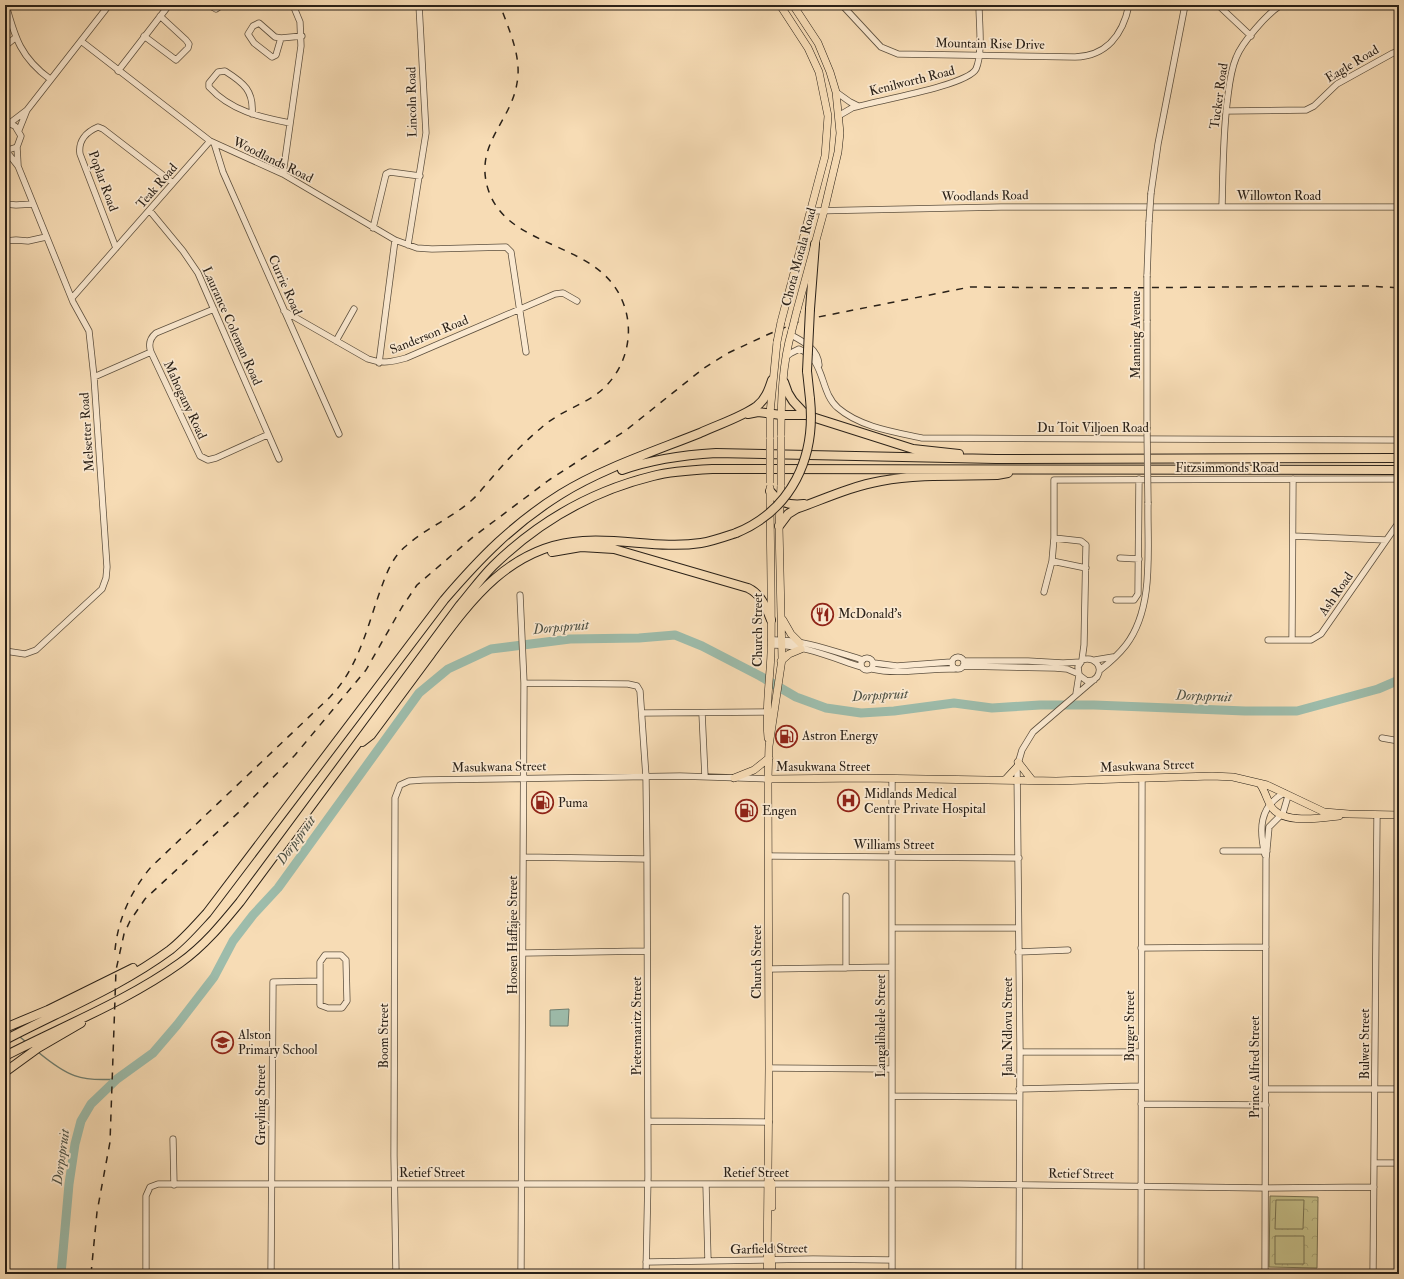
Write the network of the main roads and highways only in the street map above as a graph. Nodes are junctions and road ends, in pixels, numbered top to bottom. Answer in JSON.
{"nodes":[{"id":1,"x":780,"y":5,"type":"edge"},
{"id":2,"x":793,"y":5,"type":"edge"},
{"id":3,"x":815,"y":244,"type":"junction"},
{"id":4,"x":772,"y":380,"type":"junction"},
{"id":5,"x":784,"y":382,"type":"junction"},
{"id":6,"x":770,"y":413,"type":"junction"},
{"id":7,"x":781,"y":415,"type":"junction"},
{"id":8,"x":806,"y":415,"type":"junction"},
{"id":9,"x":723,"y":423,"type":"junction"},
{"id":10,"x":1399,"y":458,"type":"edge"},
{"id":11,"x":996,"y":459,"type":"junction"},
{"id":12,"x":1024,"y":470,"type":"junction"},
{"id":13,"x":1399,"y":470,"type":"edge"},
{"id":14,"x":770,"y":487,"type":"junction"},
{"id":15,"x":781,"y":501,"type":"junction"},
{"id":16,"x":816,"y":502,"type":"junction"},
{"id":17,"x":768,"y":515,"type":"joint"},
{"id":18,"x":527,"y":517,"type":"junction"},
{"id":19,"x":779,"y":526,"type":"junction"},
{"id":20,"x":481,"y":592,"type":"junction"},
{"id":21,"x":782,"y":618,"type":"junction"},
{"id":22,"x":771,"y":620,"type":"junction"},
{"id":23,"x":781,"y":661,"type":"junction"},
{"id":24,"x":769,"y":746,"type":"junction"},
{"id":25,"x":348,"y":755,"type":"junction"},
{"id":26,"x":769,"y":758,"type":"junction"},
{"id":27,"x":734,"y":778,"type":"road end"},
{"id":28,"x":768,"y":779,"type":"junction"},
{"id":29,"x":1005,"y":780,"type":"junction"},
{"id":30,"x":1032,"y":780,"type":"junction"},
{"id":31,"x":1260,"y":784,"type":"junction"},
{"id":32,"x":1350,"y":814,"type":"junction"},
{"id":33,"x":1399,"y":815,"type":"edge"},
{"id":34,"x":207,"y":913,"type":"junction"},
{"id":35,"x":8,"y":1027,"type":"edge"},
{"id":36,"x":5,"y":1040,"type":"edge"},
{"id":37,"x":34,"y":1048,"type":"junction"},
{"id":38,"x":5,"y":1056,"type":"edge"},
{"id":39,"x":5,"y":1072,"type":"edge"},
{"id":40,"x":769,"y":1260,"type":"junction"},
{"id":41,"x":767,"y":1274,"type":"edge"},
{"id":42,"x":772,"y":1274,"type":"edge"}],
"edges":[{"from":1,"to":4,"type":"main road","name":"Chota Motala Road","bridge":true},
{"from":2,"to":3,"type":"main road","name":"Chota Motala Road"},
{"from":3,"to":5,"type":"main road","name":"Chota Motala Road","bridge":true},
{"from":3,"to":20,"type":"highway","bridge":true},
{"from":4,"to":6,"type":"main road","name":"Chota Motala Road"},
{"from":4,"to":9,"type":"highway"},
{"from":5,"to":7,"type":"main road","name":"Chota Motala Road"},
{"from":5,"to":8,"type":"highway"},
{"from":6,"to":7,"type":"highway"},
{"from":6,"to":9,"type":"highway"},
{"from":6,"to":14,"type":"main road","name":"Chota Motala Road","bridge":true},
{"from":7,"to":8,"type":"highway"},
{"from":7,"to":15,"type":"main road","name":"Chota Motala Road","bridge":true},
{"from":8,"to":11,"type":"highway"},
{"from":9,"to":18,"type":"highway"},
{"from":10,"to":11,"type":"highway"},
{"from":11,"to":18,"type":"highway"},
{"from":12,"to":13,"type":"highway"},
{"from":12,"to":16,"type":"highway"},
{"from":12,"to":25,"type":"highway"},
{"from":14,"to":15,"type":"highway"},
{"from":14,"to":17,"type":"main road","name":"Chota Motala Road"},
{"from":15,"to":16,"type":"highway"},
{"from":15,"to":19,"type":"main road","name":"Chota Motala Road"},
{"from":16,"to":19,"type":"highway"},
{"from":17,"to":22,"type":"main road","name":"Church Street"},
{"from":18,"to":34,"type":"highway"},
{"from":19,"to":21,"type":"main road","name":"Church Street"},
{"from":20,"to":22,"type":"highway"},
{"from":20,"to":25,"type":"highway"},
{"from":21,"to":23,"type":"main road","name":"Church Street"},
{"from":21,"to":23,"type":"main road"},
{"from":22,"to":24,"type":"main road","name":"Church Street"},
{"from":23,"to":24,"type":"main road","name":"Church Street"},
{"from":24,"to":26,"type":"main road","name":"Church Street"},
{"from":25,"to":37,"type":"highway"},
{"from":26,"to":27,"type":"main road"},
{"from":26,"to":28,"type":"main road","name":"Church Street"},
{"from":28,"to":29,"type":"main road","name":"Masukwana Street"},
{"from":28,"to":40,"type":"main road","name":"Church Street"},
{"from":29,"to":30,"type":"main road","name":"Masukwana Street"},
{"from":29,"to":30,"type":"main road"},
{"from":30,"to":31,"type":"main road","name":"Masukwana Street"},
{"from":31,"to":32,"type":"main road","name":"Masukwana Street"},
{"from":31,"to":32,"type":"main road"},
{"from":32,"to":33,"type":"main road"},
{"from":34,"to":35,"type":"highway"},
{"from":34,"to":36,"type":"highway"},
{"from":37,"to":38,"type":"highway"},
{"from":37,"to":39,"type":"highway"},
{"from":40,"to":41,"type":"main road","name":"Church Street"},
{"from":40,"to":42,"type":"main road","name":"Church Street"}]}
